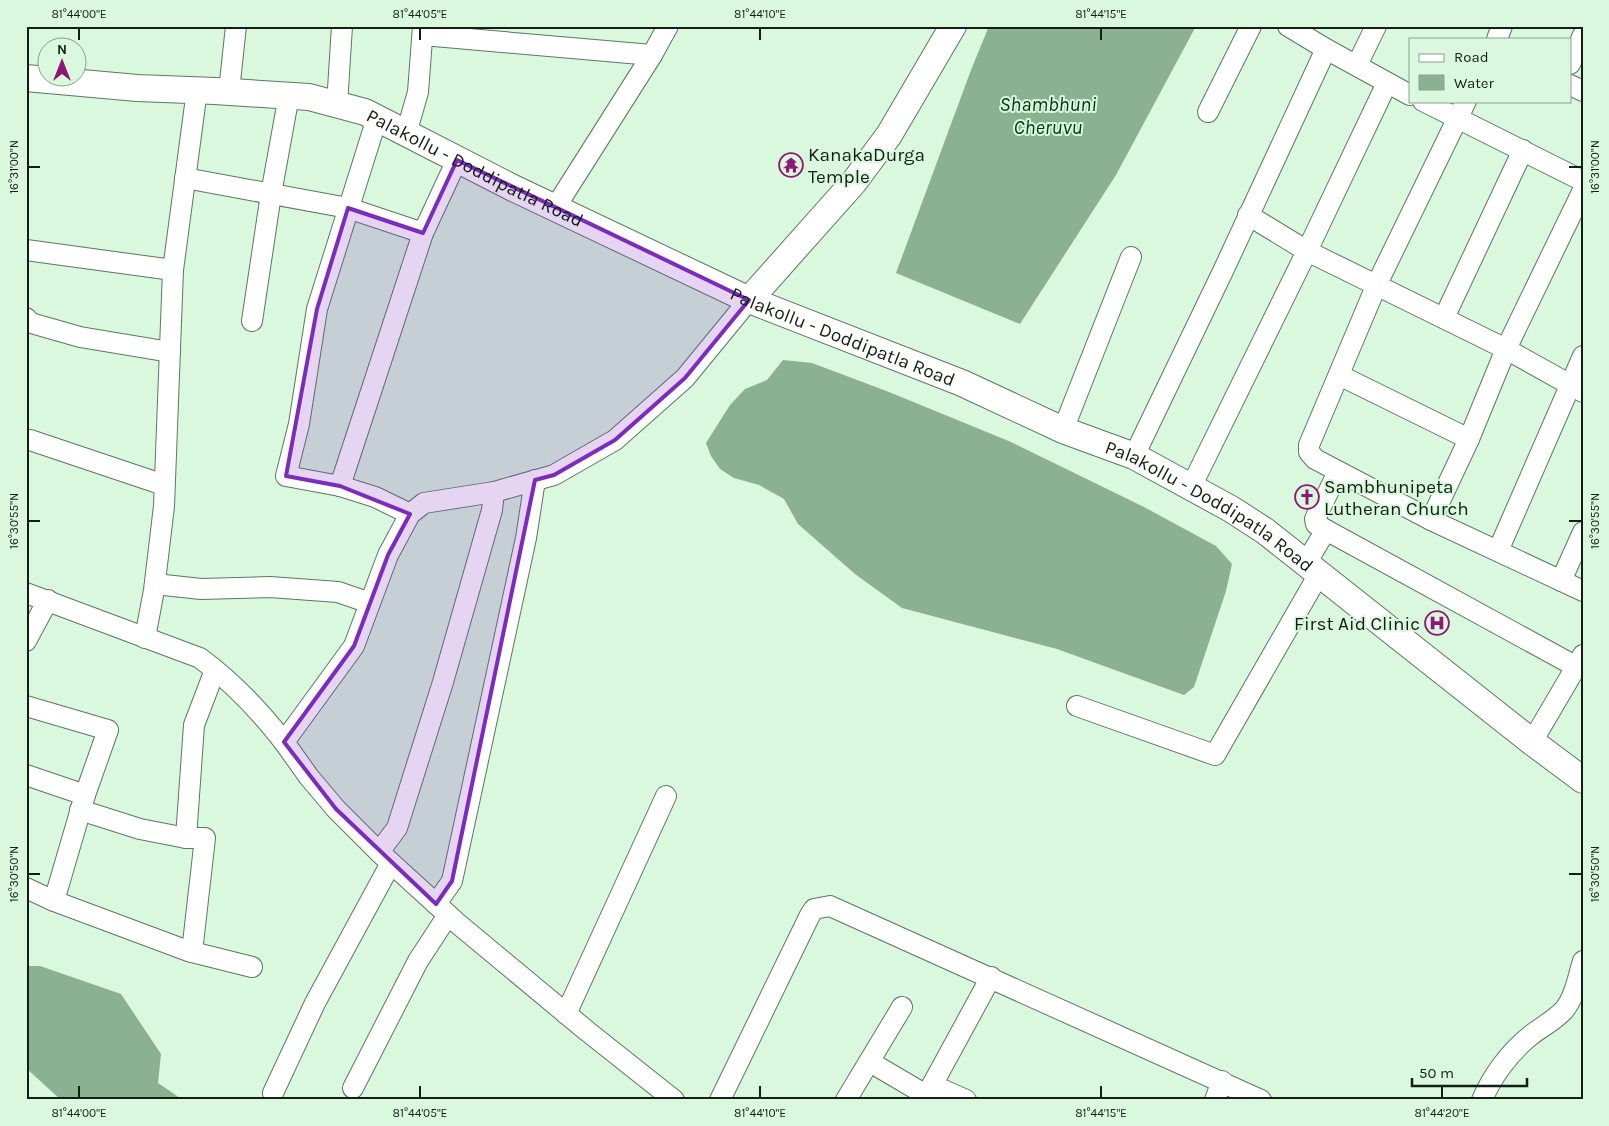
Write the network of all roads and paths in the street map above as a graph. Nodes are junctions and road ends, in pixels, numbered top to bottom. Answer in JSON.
{"nodes":[{"id":1,"x":236,"y":26,"type":"edge"},
{"id":2,"x":342,"y":26,"type":"edge"},
{"id":3,"x":668,"y":26,"type":"edge"},
{"id":4,"x":953,"y":26,"type":"edge"},
{"id":5,"x":1251,"y":26,"type":"edge"},
{"id":6,"x":1288,"y":26,"type":"edge"},
{"id":7,"x":1376,"y":26,"type":"edge"},
{"id":8,"x":1502,"y":26,"type":"edge"},
{"id":9,"x":423,"y":31,"type":"edge"},
{"id":10,"x":1583,"y":35,"type":"edge"},
{"id":11,"x":1497,"y":38,"type":"edge"},
{"id":12,"x":1326,"y":49,"type":"junction"},
{"id":13,"x":652,"y":55,"type":"junction"},
{"id":14,"x":1572,"y":60,"type":"edge"},
{"id":15,"x":1357,"y":66,"type":"junction"},
{"id":16,"x":26,"y":78,"type":"edge"},
{"id":17,"x":1387,"y":83,"type":"junction"},
{"id":18,"x":197,"y":90,"type":"junction"},
{"id":19,"x":229,"y":91,"type":"junction"},
{"id":20,"x":1409,"y":94,"type":"edge"},
{"id":21,"x":290,"y":96,"type":"junction"},
{"id":22,"x":1427,"y":102,"type":"edge"},
{"id":23,"x":337,"y":105,"type":"junction"},
{"id":24,"x":1462,"y":110,"type":"edge"},
{"id":25,"x":1208,"y":112,"type":"dead end"},
{"id":26,"x":377,"y":118,"type":"junction"},
{"id":27,"x":406,"y":134,"type":"junction"},
{"id":28,"x":1523,"y":150,"type":"junction"},
{"id":29,"x":457,"y":160,"type":"junction"},
{"id":30,"x":186,"y":178,"type":"junction"},
{"id":31,"x":1583,"y":181,"type":"edge"},
{"id":32,"x":1583,"y":190,"type":"edge"},
{"id":33,"x":271,"y":194,"type":"junction"},
{"id":34,"x":348,"y":208,"type":"junction"},
{"id":35,"x":555,"y":208,"type":"junction"},
{"id":36,"x":1248,"y":215,"type":"junction"},
{"id":37,"x":423,"y":233,"type":"junction"},
{"id":38,"x":26,"y":250,"type":"edge"},
{"id":39,"x":1307,"y":250,"type":"junction"},
{"id":40,"x":1130,"y":257,"type":"dead end"},
{"id":41,"x":174,"y":270,"type":"junction"},
{"id":42,"x":1377,"y":284,"type":"junction"},
{"id":43,"x":749,"y":300,"type":"junction"},
{"id":44,"x":26,"y":318,"type":"edge"},
{"id":45,"x":1444,"y":318,"type":"junction"},
{"id":46,"x":252,"y":322,"type":"dead end"},
{"id":47,"x":1506,"y":349,"type":"junction"},
{"id":48,"x":170,"y":352,"type":"junction"},
{"id":49,"x":1583,"y":356,"type":"edge"},
{"id":50,"x":1338,"y":375,"type":"junction"},
{"id":51,"x":1576,"y":389,"type":"edge"},
{"id":52,"x":1063,"y":430,"type":"junction"},
{"id":53,"x":1468,"y":439,"type":"junction"},
{"id":54,"x":30,"y":440,"type":"dead end"},
{"id":55,"x":1134,"y":456,"type":"junction"},
{"id":56,"x":1338,"y":472,"type":"junction"},
{"id":57,"x":535,"y":480,"type":"junction"},
{"id":58,"x":164,"y":485,"type":"junction"},
{"id":59,"x":340,"y":486,"type":"junction"},
{"id":60,"x":1191,"y":487,"type":"junction"},
{"id":61,"x":494,"y":492,"type":"junction"},
{"id":62,"x":410,"y":514,"type":"junction"},
{"id":63,"x":1431,"y":520,"type":"junction"},
{"id":64,"x":1326,"y":530,"type":"junction"},
{"id":65,"x":1583,"y":532,"type":"edge"},
{"id":66,"x":1498,"y":551,"type":"junction"},
{"id":67,"x":1312,"y":568,"type":"junction"},
{"id":68,"x":1561,"y":581,"type":"junction"},
{"id":69,"x":155,"y":584,"type":"junction"},
{"id":70,"x":1583,"y":591,"type":"edge"},
{"id":71,"x":26,"y":593,"type":"edge"},
{"id":72,"x":48,"y":600,"type":"junction"},
{"id":73,"x":370,"y":603,"type":"junction"},
{"id":74,"x":146,"y":638,"type":"junction"},
{"id":75,"x":26,"y":641,"type":"edge"},
{"id":76,"x":1579,"y":660,"type":"edge"},
{"id":77,"x":215,"y":670,"type":"junction"},
{"id":78,"x":26,"y":706,"type":"edge"},
{"id":79,"x":1077,"y":706,"type":"dead end"},
{"id":80,"x":284,"y":742,"type":"junction"},
{"id":81,"x":1532,"y":742,"type":"junction"},
{"id":82,"x":26,"y":775,"type":"edge"},
{"id":83,"x":1583,"y":780,"type":"edge"},
{"id":84,"x":666,"y":796,"type":"dead end"},
{"id":85,"x":83,"y":802,"type":"junction"},
{"id":86,"x":186,"y":838,"type":"junction"},
{"id":87,"x":385,"y":858,"type":"junction"},
{"id":88,"x":26,"y":888,"type":"edge"},
{"id":89,"x":54,"y":901,"type":"junction"},
{"id":90,"x":442,"y":910,"type":"junction"},
{"id":91,"x":192,"y":952,"type":"junction"},
{"id":92,"x":1583,"y":961,"type":"edge"},
{"id":93,"x":252,"y":967,"type":"dead end"},
{"id":94,"x":991,"y":977,"type":"junction"},
{"id":95,"x":902,"y":1007,"type":"dead end"},
{"id":96,"x":566,"y":1014,"type":"junction"},
{"id":97,"x":870,"y":1062,"type":"junction"},
{"id":98,"x":353,"y":1088,"type":"dead end"},
{"id":99,"x":1218,"y":1091,"type":"edge"},
{"id":100,"x":273,"y":1093,"type":"dead end"},
{"id":101,"x":927,"y":1093,"type":"edge"},
{"id":102,"x":674,"y":1100,"type":"edge"},
{"id":103,"x":720,"y":1100,"type":"edge"},
{"id":104,"x":846,"y":1100,"type":"edge"},
{"id":105,"x":966,"y":1100,"type":"edge"},
{"id":106,"x":1261,"y":1100,"type":"edge"},
{"id":107,"x":1482,"y":1100,"type":"edge"}],
"edges":[{"from":1,"to":19,"type":"street"},
{"from":2,"to":23,"type":"street"},
{"from":3,"to":13,"type":"street"},
{"from":4,"to":43,"type":"main road"},
{"from":5,"to":25,"type":"street"},
{"from":6,"to":12,"type":"street"},
{"from":7,"to":15,"type":"street"},
{"from":8,"to":11,"type":"street"},
{"from":9,"to":13,"type":"street"},
{"from":9,"to":27,"type":"street"},
{"from":10,"to":14,"type":"street"},
{"from":12,"to":15,"type":"street"},
{"from":12,"to":36,"type":"street"},
{"from":13,"to":35,"type":"street"},
{"from":15,"to":17,"type":"street"},
{"from":16,"to":18,"type":"main road","name":"Palakollu - Doddipatla Road"},
{"from":17,"to":20,"type":"street"},
{"from":17,"to":39,"type":"street"},
{"from":18,"to":19,"type":"main road","name":"Palakollu - Doddipatla Road"},
{"from":18,"to":30,"type":"street"},
{"from":19,"to":21,"type":"main road","name":"Palakollu - Doddipatla Road"},
{"from":21,"to":23,"type":"main road","name":"Palakollu - Doddipatla Road"},
{"from":21,"to":33,"type":"street"},
{"from":22,"to":24,"type":"street"},
{"from":23,"to":26,"type":"main road","name":"Palakollu - Doddipatla Road"},
{"from":24,"to":28,"type":"street"},
{"from":24,"to":42,"type":"street"},
{"from":26,"to":27,"type":"main road","name":"Palakollu - Doddipatla Road"},
{"from":26,"to":34,"type":"street"},
{"from":27,"to":29,"type":"main road","name":"Palakollu - Doddipatla Road"},
{"from":28,"to":31,"type":"street"},
{"from":28,"to":45,"type":"street"},
{"from":29,"to":35,"type":"main road","name":"Palakollu - Doddipatla Road"},
{"from":29,"to":37,"type":"street"},
{"from":30,"to":33,"type":"street"},
{"from":30,"to":41,"type":"street"},
{"from":32,"to":47,"type":"street"},
{"from":33,"to":34,"type":"street"},
{"from":33,"to":46,"type":"street"},
{"from":34,"to":37,"type":"street"},
{"from":34,"to":59,"type":"street"},
{"from":35,"to":43,"type":"main road","name":"Palakollu - Doddipatla Road"},
{"from":36,"to":39,"type":"street"},
{"from":36,"to":55,"type":"street"},
{"from":37,"to":59,"type":"street"},
{"from":38,"to":41,"type":"street"},
{"from":39,"to":42,"type":"street"},
{"from":39,"to":60,"type":"street"},
{"from":40,"to":52,"type":"street"},
{"from":41,"to":48,"type":"street"},
{"from":42,"to":45,"type":"street"},
{"from":42,"to":50,"type":"street"},
{"from":43,"to":52,"type":"main road","name":"Palakollu - Doddipatla Road"},
{"from":43,"to":57,"type":"street"},
{"from":44,"to":48,"type":"street"},
{"from":45,"to":47,"type":"street"},
{"from":47,"to":51,"type":"street"},
{"from":47,"to":53,"type":"street"},
{"from":48,"to":58,"type":"street"},
{"from":49,"to":51,"type":"street"},
{"from":50,"to":53,"type":"street"},
{"from":50,"to":56,"type":"street"},
{"from":51,"to":66,"type":"street"},
{"from":52,"to":55,"type":"main road","name":"Palakollu - Doddipatla Road"},
{"from":53,"to":63,"type":"street"},
{"from":54,"to":58,"type":"street"},
{"from":55,"to":60,"type":"main road","name":"Palakollu - Doddipatla Road"},
{"from":56,"to":63,"type":"street"},
{"from":56,"to":64,"type":"street"},
{"from":57,"to":61,"type":"street"},
{"from":57,"to":90,"type":"street"},
{"from":58,"to":69,"type":"street"},
{"from":59,"to":62,"type":"street"},
{"from":60,"to":67,"type":"main road","name":"Palakollu - Doddipatla Road"},
{"from":61,"to":62,"type":"street"},
{"from":61,"to":87,"type":"street"},
{"from":62,"to":73,"type":"street"},
{"from":63,"to":66,"type":"street"},
{"from":64,"to":67,"type":"street"},
{"from":64,"to":76,"type":"street"},
{"from":65,"to":68,"type":"street"},
{"from":66,"to":68,"type":"street"},
{"from":67,"to":79,"type":"street"},
{"from":67,"to":81,"type":"main road","name":"Palakollu - Doddipatla Road"},
{"from":68,"to":70,"type":"street"},
{"from":69,"to":73,"type":"street"},
{"from":69,"to":74,"type":"street"},
{"from":71,"to":72,"type":"street"},
{"from":72,"to":74,"type":"street"},
{"from":72,"to":75,"type":"street"},
{"from":73,"to":80,"type":"street"},
{"from":74,"to":77,"type":"street"},
{"from":76,"to":81,"type":"street"},
{"from":77,"to":80,"type":"street"},
{"from":77,"to":86,"type":"street"},
{"from":78,"to":85,"type":"street"},
{"from":80,"to":87,"type":"street"},
{"from":81,"to":83,"type":"main road","name":"Palakollu - Doddipatla Road"},
{"from":82,"to":85,"type":"street"},
{"from":84,"to":96,"type":"street"},
{"from":85,"to":86,"type":"street"},
{"from":85,"to":89,"type":"street"},
{"from":86,"to":91,"type":"street"},
{"from":87,"to":90,"type":"street"},
{"from":87,"to":100,"type":"street"},
{"from":88,"to":89,"type":"street"},
{"from":89,"to":91,"type":"street"},
{"from":90,"to":96,"type":"street"},
{"from":90,"to":98,"type":"street"},
{"from":91,"to":93,"type":"street"},
{"from":92,"to":107,"type":"street"},
{"from":94,"to":99,"type":"street"},
{"from":94,"to":101,"type":"street"},
{"from":94,"to":103,"type":"street"},
{"from":95,"to":97,"type":"street"},
{"from":96,"to":102,"type":"street"},
{"from":97,"to":101,"type":"street"},
{"from":97,"to":104,"type":"street"},
{"from":99,"to":106,"type":"street"},
{"from":101,"to":105,"type":"street"}]}
